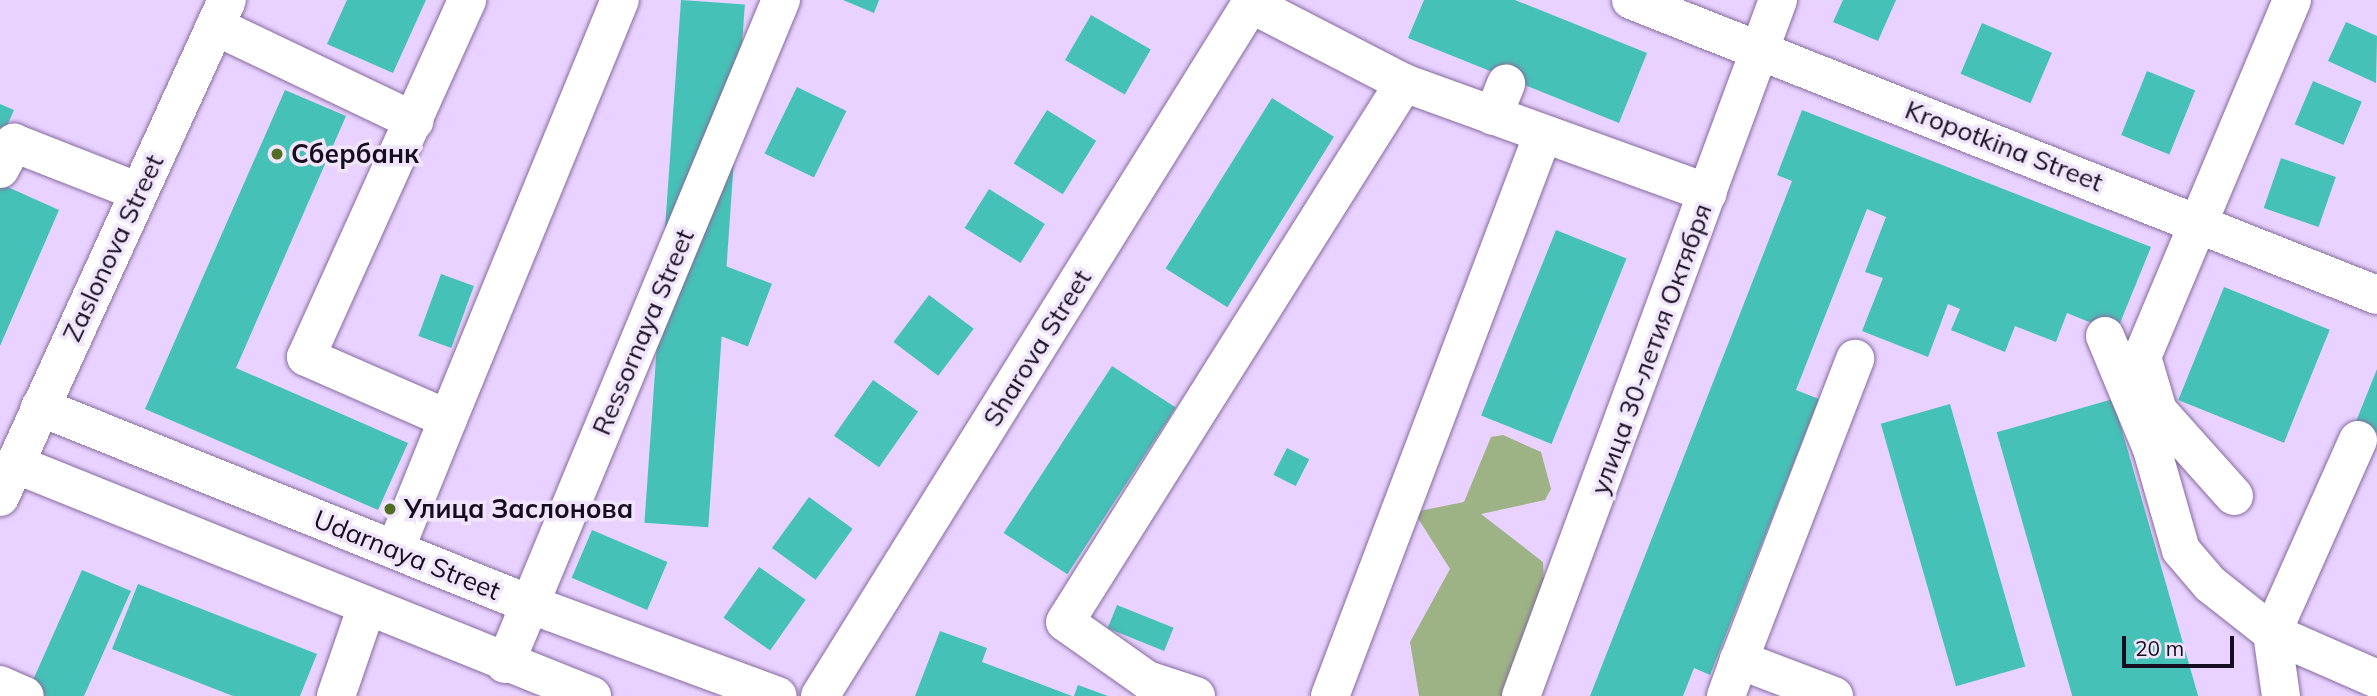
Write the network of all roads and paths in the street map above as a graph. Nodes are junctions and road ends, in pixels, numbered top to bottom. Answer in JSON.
{"nodes":[{"id":1,"x":467,"y":0,"type":"edge"},
{"id":2,"x":620,"y":0,"type":"edge"},
{"id":3,"x":781,"y":0,"type":"edge"},
{"id":4,"x":1631,"y":0,"type":"edge"},
{"id":5,"x":1777,"y":0,"type":"edge"},
{"id":6,"x":2292,"y":0,"type":"edge"},
{"id":7,"x":1252,"y":2,"type":"edge"},
{"id":8,"x":221,"y":13,"type":"edge"},
{"id":9,"x":1758,"y":50,"type":"junction"},
{"id":10,"x":1404,"y":83,"type":"junction"},
{"id":11,"x":414,"y":121,"type":"junction"},
{"id":12,"x":1543,"y":134,"type":"junction"},
{"id":13,"x":0,"y":169,"type":"edge"},
{"id":14,"x":139,"y":192,"type":"junction"},
{"id":15,"x":1708,"y":193,"type":"junction"},
{"id":16,"x":2201,"y":223,"type":"junction"},
{"id":17,"x":2377,"y":295,"type":"edge"},
{"id":18,"x":2105,"y":336,"type":"dead end"},
{"id":19,"x":1855,"y":359,"type":"dead end"},
{"id":20,"x":40,"y":407,"type":"junction"},
{"id":21,"x":448,"y":419,"type":"junction"},
{"id":22,"x":2358,"y":440,"type":"dead end"},
{"id":23,"x":7,"y":480,"type":"edge"},
{"id":24,"x":2234,"y":496,"type":"dead end"},
{"id":25,"x":396,"y":551,"type":"junction"},
{"id":26,"x":529,"y":604,"type":"junction"},
{"id":27,"x":366,"y":609,"type":"junction"},
{"id":28,"x":2272,"y":633,"type":"junction"},
{"id":29,"x":1739,"y":660,"type":"junction"},
{"id":30,"x":505,"y":664,"type":"junction"},
{"id":31,"x":2377,"y":679,"type":"edge"},
{"id":32,"x":0,"y":685,"type":"edge"},
{"id":33,"x":25,"y":696,"type":"edge"},
{"id":34,"x":336,"y":696,"type":"edge"},
{"id":35,"x":592,"y":696,"type":"edge"},
{"id":36,"x":778,"y":696,"type":"edge"},
{"id":37,"x":820,"y":696,"type":"edge"},
{"id":38,"x":1196,"y":696,"type":"edge"},
{"id":39,"x":1330,"y":696,"type":"edge"},
{"id":40,"x":1521,"y":696,"type":"edge"},
{"id":41,"x":1726,"y":696,"type":"edge"},
{"id":42,"x":1834,"y":696,"type":"edge"},
{"id":43,"x":2281,"y":696,"type":"edge"}],
"edges":[{"from":1,"to":11,"type":"street"},
{"from":2,"to":21,"type":"street"},
{"from":3,"to":26,"type":"street","name":"Ressornaya Street"},
{"from":4,"to":9,"type":"street","name":"Kropotkina Street"},
{"from":5,"to":9,"type":"street","name":"улица 30-летия Октября"},
{"from":6,"to":16,"type":"street"},
{"from":7,"to":10,"type":"street"},
{"from":7,"to":37,"type":"street","name":"Sharova Street"},
{"from":8,"to":11,"type":"street"},
{"from":8,"to":14,"type":"street","name":"Zaslonova Street"},
{"from":9,"to":15,"type":"street","name":"улица 30-летия Октября"},
{"from":9,"to":16,"type":"street","name":"Kropotkina Street"},
{"from":10,"to":12,"type":"street"},
{"from":10,"to":38,"type":"street"},
{"from":11,"to":21,"type":"street"},
{"from":12,"to":15,"type":"street"},
{"from":12,"to":39,"type":"street"},
{"from":13,"to":14,"type":"street"},
{"from":14,"to":20,"type":"street","name":"Zaslonova Street"},
{"from":15,"to":40,"type":"street","name":"улица 30-летия Октября"},
{"from":16,"to":17,"type":"street","name":"Kropotkina Street"},
{"from":16,"to":24,"type":"street"},
{"from":18,"to":28,"type":"street"},
{"from":19,"to":29,"type":"street"},
{"from":20,"to":23,"type":"street","name":"Zaslonova Street"},
{"from":20,"to":25,"type":"street","name":"Udarnaya Street"},
{"from":21,"to":25,"type":"street"},
{"from":22,"to":28,"type":"street"},
{"from":23,"to":27,"type":"street"},
{"from":25,"to":26,"type":"street","name":"Udarnaya Street"},
{"from":26,"to":30,"type":"street","name":"Ressornaya Street"},
{"from":26,"to":36,"type":"street","name":"Udarnaya Street"},
{"from":27,"to":30,"type":"street"},
{"from":27,"to":34,"type":"street"},
{"from":28,"to":31,"type":"street"},
{"from":28,"to":43,"type":"street"},
{"from":29,"to":41,"type":"street"},
{"from":29,"to":42,"type":"street"},
{"from":30,"to":35,"type":"street"},
{"from":32,"to":33,"type":"street"}]}
